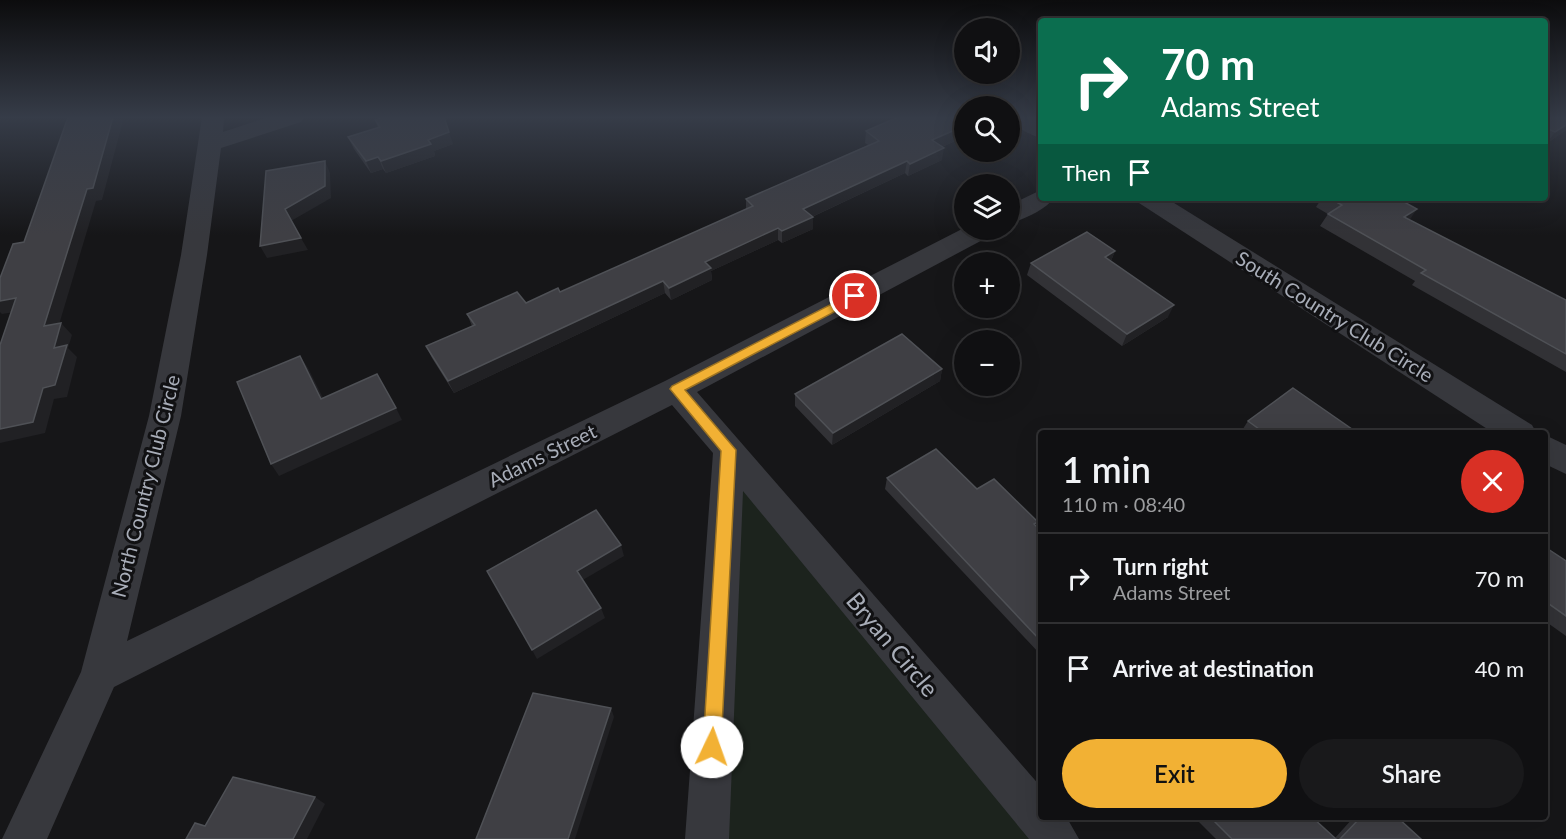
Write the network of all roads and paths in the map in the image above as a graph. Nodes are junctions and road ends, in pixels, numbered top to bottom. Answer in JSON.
{"nodes":[{"id":1,"x":208,"y":156,"type":"edge"},
{"id":2,"x":1038,"y":200,"type":"edge"},
{"id":3,"x":1153,"y":201,"type":"edge"},
{"id":4,"x":1020,"y":209,"type":"edge"},
{"id":5,"x":962,"y":240,"type":"edge"},
{"id":6,"x":676,"y":389,"type":"junction"},
{"id":7,"x":1515,"y":430,"type":"edge"},
{"id":8,"x":729,"y":450,"type":"junction"},
{"id":9,"x":1548,"y":450,"type":"edge"},
{"id":10,"x":1566,"y":461,"type":"edge"},
{"id":11,"x":100,"y":674,"type":"junction"},
{"id":12,"x":1038,"y":816,"type":"edge"},
{"id":13,"x":1041,"y":820,"type":"edge"},
{"id":14,"x":24,"y":839,"type":"edge"},
{"id":15,"x":707,"y":839,"type":"edge"},
{"id":16,"x":1057,"y":839,"type":"edge"}],
"edges":[{"from":1,"to":11,"type":"street","name":"North Country Club Circle"},
{"from":2,"to":4,"type":"street"},
{"from":3,"to":7,"type":"street","name":"South Country Club Circle"},
{"from":5,"to":6,"type":"street","name":"Adams Street"},
{"from":6,"to":8,"type":"street","name":"Bryan Circle"},
{"from":6,"to":11,"type":"street","name":"Adams Street"},
{"from":8,"to":12,"type":"street","name":"Bryan Circle"},
{"from":8,"to":15,"type":"street"},
{"from":9,"to":10,"type":"street"},
{"from":11,"to":14,"type":"street","name":"North Country Club Circle"},
{"from":13,"to":16,"type":"street","name":"Bryan Circle"}]}
